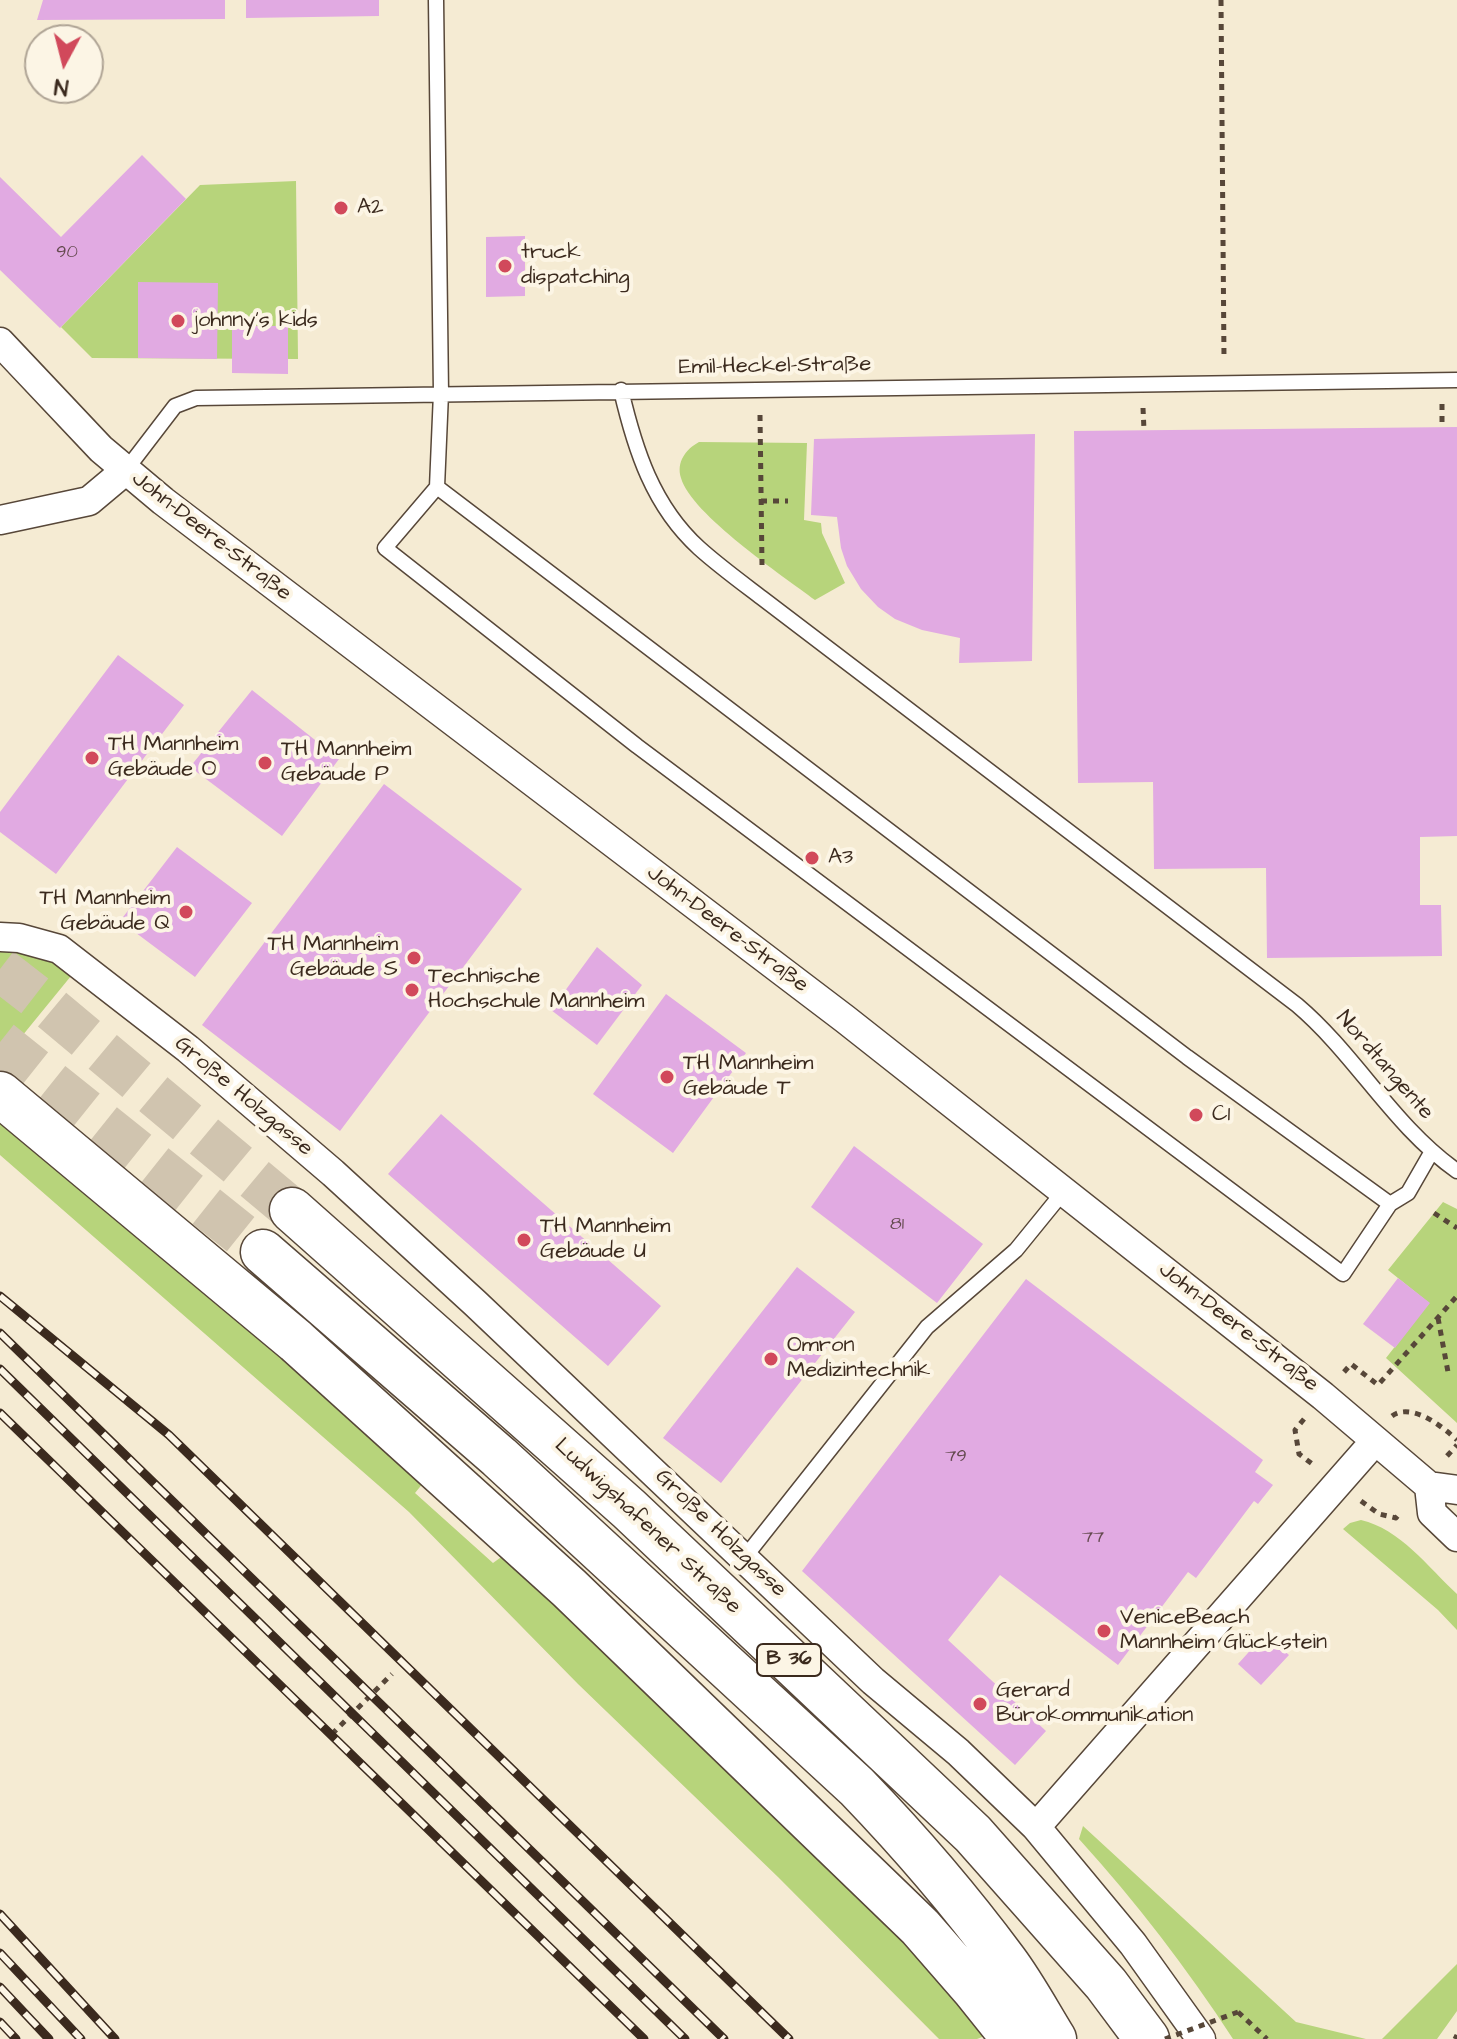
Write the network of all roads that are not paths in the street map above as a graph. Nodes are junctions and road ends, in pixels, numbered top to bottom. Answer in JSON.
{"nodes":[{"id":1,"x":436,"y":0,"type":"edge"},
{"id":2,"x":0,"y":342,"type":"edge"},
{"id":3,"x":1457,"y":380,"type":"edge"},
{"id":4,"x":621,"y":390,"type":"junction"},
{"id":5,"x":441,"y":393,"type":"junction"},
{"id":6,"x":126,"y":470,"type":"junction"},
{"id":7,"x":437,"y":487,"type":"junction"},
{"id":8,"x":0,"y":520,"type":"edge"},
{"id":9,"x":0,"y":937,"type":"edge"},
{"id":10,"x":0,"y":1094,"type":"edge"},
{"id":11,"x":1431,"y":1153,"type":"junction"},
{"id":12,"x":1457,"y":1171,"type":"edge"},
{"id":13,"x":1064,"y":1191,"type":"junction"},
{"id":14,"x":1390,"y":1204,"type":"junction"},
{"id":15,"x":292,"y":1210,"type":"tunnel mouth"},
{"id":16,"x":263,"y":1252,"type":"tunnel mouth"},
{"id":17,"x":1371,"y":1438,"type":"junction"},
{"id":18,"x":1443,"y":1488,"type":"edge"},
{"id":19,"x":1457,"y":1537,"type":"edge"},
{"id":20,"x":745,"y":1557,"type":"junction"},
{"id":21,"x":1036,"y":1827,"type":"junction"},
{"id":22,"x":1014,"y":2039,"type":"edge"},
{"id":23,"x":1054,"y":2039,"type":"edge"},
{"id":24,"x":1147,"y":2039,"type":"edge"},
{"id":25,"x":1201,"y":2039,"type":"edge"}],
"edges":[{"from":1,"to":5,"type":"lane"},
{"from":2,"to":6,"type":"street"},
{"from":3,"to":4,"type":"lane","name":"Emil-Heckel-Straße"},
{"from":4,"to":5,"type":"lane","name":"Emil-Heckel-Straße"},
{"from":4,"to":11,"type":"lane","name":"Nordtangente"},
{"from":5,"to":6,"type":"lane","name":"Emil-Heckel-Straße"},
{"from":5,"to":7,"type":"lane"},
{"from":6,"to":8,"type":"street","name":"John-Deere-Straße"},
{"from":6,"to":13,"type":"street","name":"John-Deere-Straße"},
{"from":7,"to":14,"type":"lane"},
{"from":7,"to":14,"type":"lane"},
{"from":9,"to":20,"type":"street","name":"Große Holzgasse"},
{"from":10,"to":22,"type":"main road"},
{"from":11,"to":12,"type":"lane","name":"Nordtangente"},
{"from":11,"to":14,"type":"lane"},
{"from":13,"to":17,"type":"street","name":"John-Deere-Straße"},
{"from":13,"to":20,"type":"lane"},
{"from":15,"to":24,"type":"main road","name":"Ludwigshafener Straße","number":"B 36"},
{"from":16,"to":23,"type":"main road"},
{"from":17,"to":18,"type":"street","name":"John-Deere-Straße"},
{"from":17,"to":21,"type":"street"},
{"from":18,"to":19,"type":"street","name":"John-Deere-Straße"},
{"from":20,"to":21,"type":"street","name":"Große Holzgasse"},
{"from":21,"to":25,"type":"street","name":"Große Holzgasse"}]}
